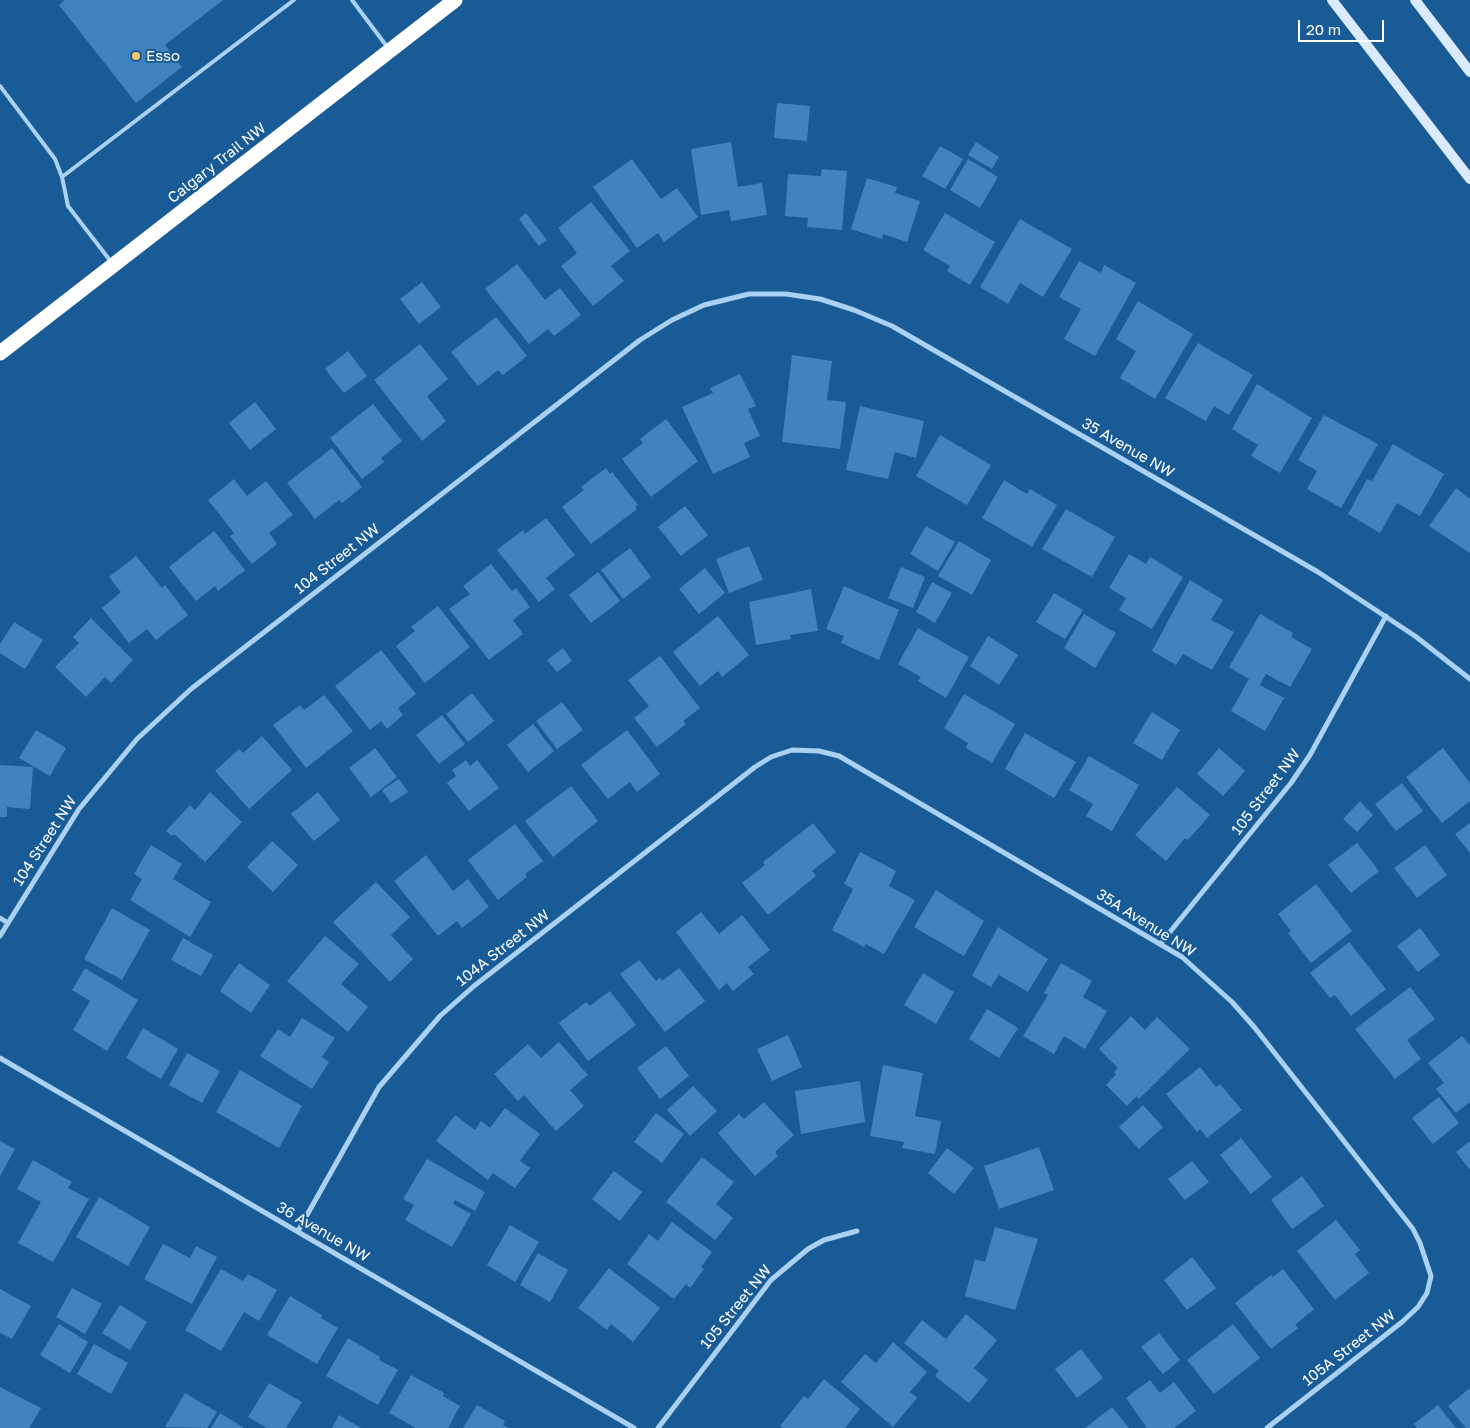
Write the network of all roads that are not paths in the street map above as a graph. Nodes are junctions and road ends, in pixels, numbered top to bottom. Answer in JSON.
{"nodes":[{"id":1,"x":294,"y":0,"type":"edge"},
{"id":2,"x":352,"y":0,"type":"edge"},
{"id":3,"x":455,"y":0,"type":"edge"},
{"id":4,"x":1332,"y":0,"type":"edge"},
{"id":5,"x":1415,"y":0,"type":"edge"},
{"id":6,"x":390,"y":50,"type":"junction"},
{"id":7,"x":1470,"y":72,"type":"edge"},
{"id":8,"x":0,"y":86,"type":"edge"},
{"id":9,"x":62,"y":177,"type":"junction"},
{"id":10,"x":1470,"y":179,"type":"edge"},
{"id":11,"x":113,"y":265,"type":"junction"},
{"id":12,"x":749,"y":294,"type":"joint"},
{"id":13,"x":0,"y":354,"type":"edge"},
{"id":14,"x":1386,"y":616,"type":"junction"},
{"id":15,"x":1470,"y":679,"type":"edge"},
{"id":16,"x":792,"y":750,"type":"joint"},
{"id":17,"x":0,"y":918,"type":"edge"},
{"id":18,"x":8,"y":923,"type":"junction"},
{"id":19,"x":0,"y":936,"type":"edge"},
{"id":20,"x":1161,"y":943,"type":"junction"},
{"id":21,"x":0,"y":1058,"type":"edge"},
{"id":22,"x":298,"y":1231,"type":"junction"},
{"id":23,"x":857,"y":1231,"type":"dead end"},
{"id":24,"x":1431,"y":1276,"type":"joint"},
{"id":25,"x":634,"y":1428,"type":"edge"},
{"id":26,"x":658,"y":1428,"type":"edge"},
{"id":27,"x":1267,"y":1428,"type":"edge"}],
"edges":[{"from":1,"to":9,"type":"lane"},
{"from":2,"to":6,"type":"lane"},
{"from":3,"to":6,"type":"highway","name":"Calgary Trail NW"},
{"from":4,"to":10,"type":"main road"},
{"from":5,"to":7,"type":"main road"},
{"from":6,"to":11,"type":"highway","name":"Calgary Trail NW"},
{"from":8,"to":9,"type":"lane"},
{"from":9,"to":11,"type":"lane"},
{"from":11,"to":13,"type":"highway","name":"Calgary Trail NW"},
{"from":12,"to":14,"type":"street","name":"35 Avenue NW"},
{"from":12,"to":18,"type":"street","name":"104 Street NW"},
{"from":14,"to":15,"type":"street","name":"35 Avenue NW"},
{"from":14,"to":20,"type":"street","name":"105 Street NW"},
{"from":16,"to":20,"type":"street","name":"35A Avenue NW"},
{"from":16,"to":22,"type":"street","name":"104A Street NW"},
{"from":17,"to":18,"type":"street"},
{"from":18,"to":19,"type":"street","name":"104 Street NW"},
{"from":20,"to":24,"type":"street","name":"35A Avenue NW"},
{"from":21,"to":22,"type":"street","name":"36 Avenue NW"},
{"from":22,"to":25,"type":"street","name":"36 Avenue NW"},
{"from":23,"to":26,"type":"street","name":"105 Street NW"},
{"from":24,"to":27,"type":"street","name":"105A Street NW"}]}
